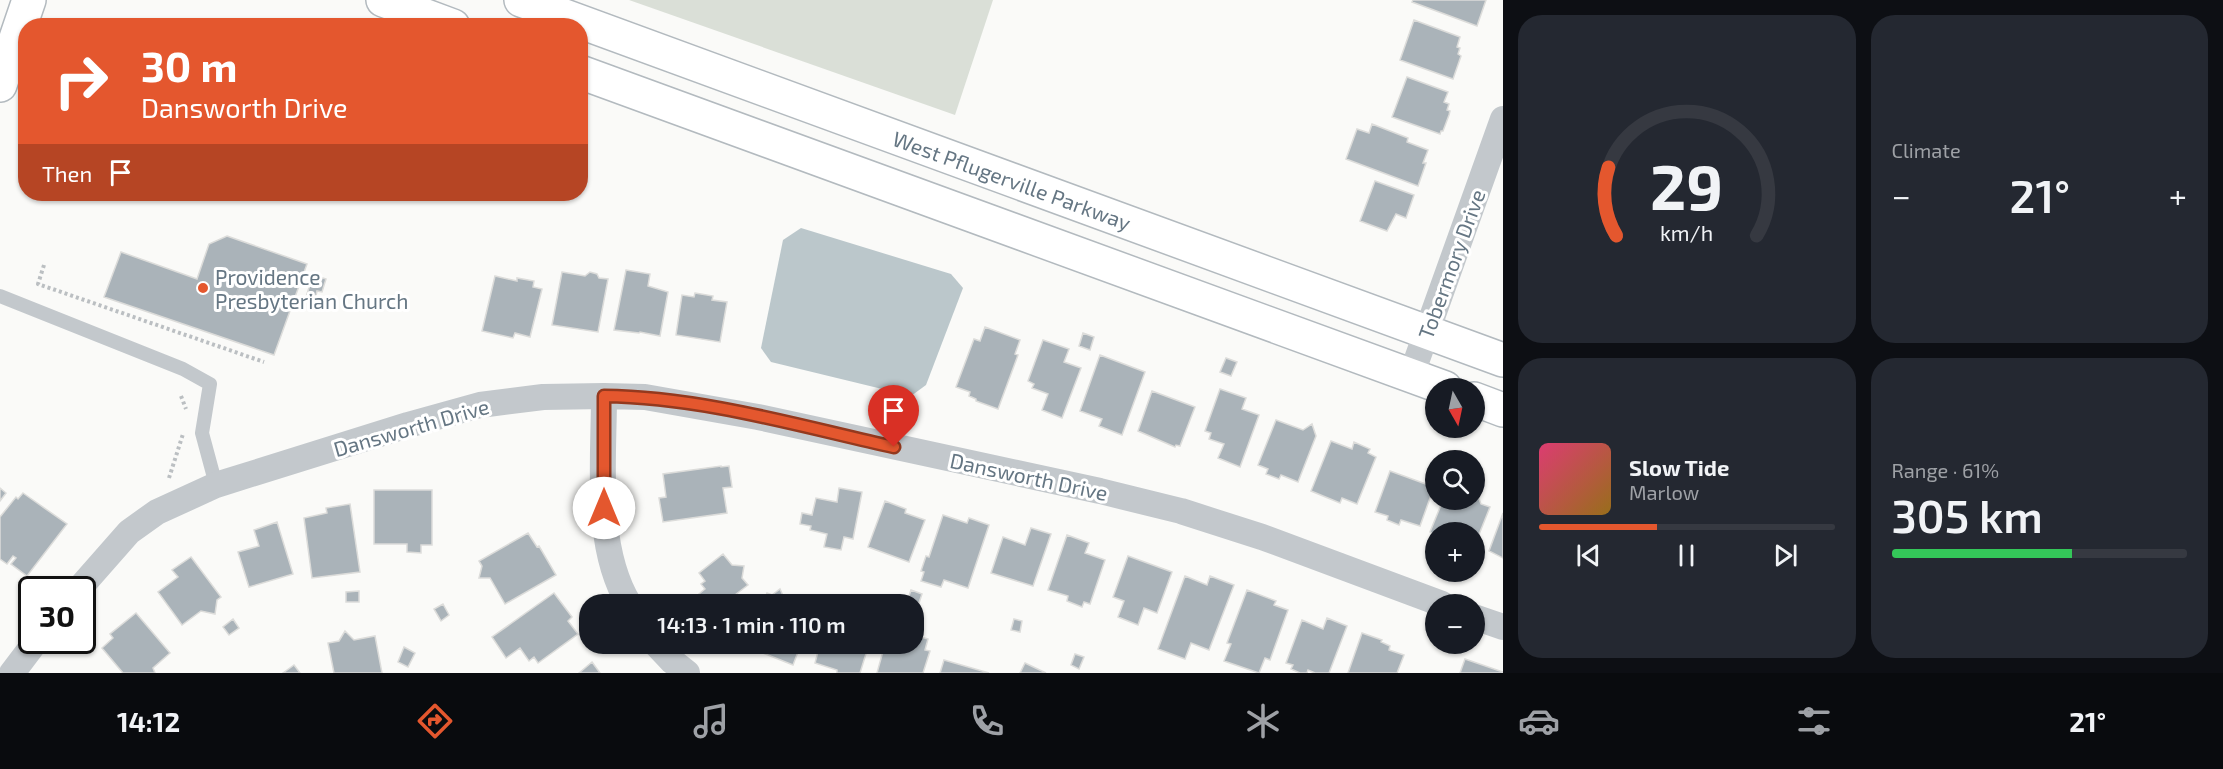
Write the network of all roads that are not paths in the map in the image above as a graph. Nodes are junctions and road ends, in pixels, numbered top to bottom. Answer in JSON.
{"nodes":[{"id":1,"x":29,"y":0,"type":"edge"},
{"id":2,"x":383,"y":0,"type":"edge"},
{"id":3,"x":521,"y":0,"type":"edge"},
{"id":4,"x":23,"y":18,"type":"edge"},
{"id":5,"x":431,"y":18,"type":"edge"},
{"id":6,"x":570,"y":18,"type":"edge"},
{"id":7,"x":588,"y":25,"type":"edge"},
{"id":8,"x":18,"y":32,"type":"edge"},
{"id":9,"x":588,"y":75,"type":"edge"},
{"id":10,"x":0,"y":85,"type":"edge"},
{"id":11,"x":1503,"y":119,"type":"edge"},
{"id":12,"x":894,"y":137,"type":"junction"},
{"id":13,"x":878,"y":181,"type":"junction"},
{"id":14,"x":0,"y":296,"type":"edge"},
{"id":15,"x":1426,"y":332,"type":"junction"},
{"id":16,"x":1503,"y":360,"type":"edge"},
{"id":17,"x":1411,"y":376,"type":"junction"},
{"id":18,"x":1425,"y":381,"type":"edge"},
{"id":19,"x":604,"y":396,"type":"junction"},
{"id":20,"x":1485,"y":403,"type":"edge"},
{"id":21,"x":1503,"y":410,"type":"edge"},
{"id":22,"x":216,"y":485,"type":"junction"},
{"id":23,"x":90,"y":576,"type":"edge"},
{"id":24,"x":625,"y":594,"type":"edge"},
{"id":25,"x":1425,"y":598,"type":"edge"},
{"id":26,"x":1485,"y":621,"type":"edge"},
{"id":27,"x":1503,"y":627,"type":"edge"},
{"id":28,"x":25,"y":654,"type":"edge"},
{"id":29,"x":665,"y":654,"type":"edge"},
{"id":30,"x":15,"y":666,"type":"edge"},
{"id":31,"x":687,"y":673,"type":"edge"}],
"edges":[{"from":1,"to":4,"type":"main road"},
{"from":2,"to":5,"type":"main road"},
{"from":3,"to":6,"type":"main road","name":"West Pflugerville Parkway"},
{"from":7,"to":12,"type":"main road","name":"West Pflugerville Parkway"},
{"from":8,"to":10,"type":"main road"},
{"from":9,"to":13,"type":"main road"},
{"from":11,"to":15,"type":"street","name":"Tobermory Drive"},
{"from":12,"to":13,"type":"main road"},
{"from":12,"to":15,"type":"main road","name":"West Pflugerville Parkway"},
{"from":13,"to":17,"type":"main road"},
{"from":14,"to":22,"type":"lane"},
{"from":15,"to":16,"type":"main road","name":"West Pflugerville Parkway"},
{"from":15,"to":17,"type":"street","name":"Tobermory Drive"},
{"from":17,"to":18,"type":"main road"},
{"from":19,"to":22,"type":"street","name":"Dansworth Drive"},
{"from":19,"to":24,"type":"street"},
{"from":19,"to":25,"type":"street","name":"Dansworth Drive"},
{"from":20,"to":21,"type":"main road"},
{"from":22,"to":23,"type":"street","name":"Dansworth Drive"},
{"from":26,"to":27,"type":"street"},
{"from":28,"to":30,"type":"street"},
{"from":29,"to":31,"type":"street"}]}
